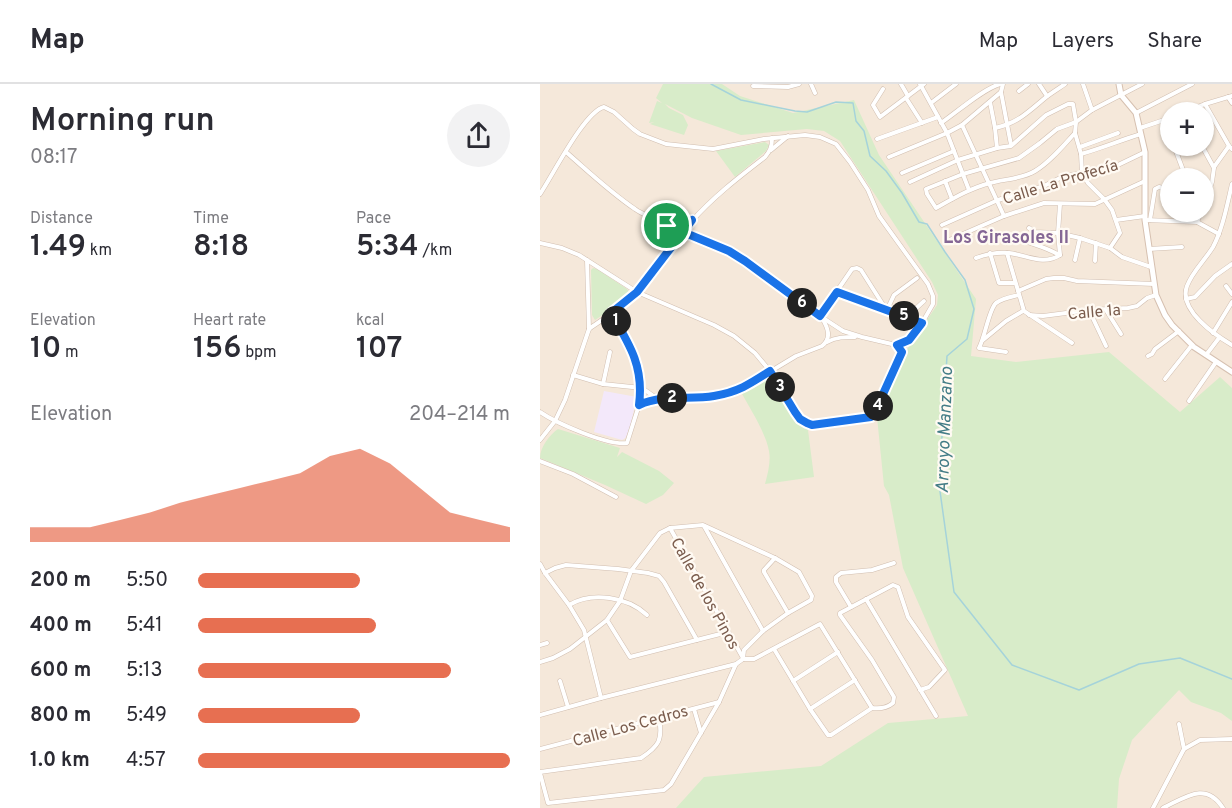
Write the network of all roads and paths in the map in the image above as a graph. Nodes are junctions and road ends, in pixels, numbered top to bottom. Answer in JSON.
{"nodes":[{"id":1,"x":799,"y":84,"type":"edge"},
{"id":2,"x":811,"y":84,"type":"edge"},
{"id":3,"x":901,"y":84,"type":"edge"},
{"id":4,"x":956,"y":84,"type":"edge"},
{"id":5,"x":1002,"y":84,"type":"edge"},
{"id":6,"x":1028,"y":84,"type":"edge"},
{"id":7,"x":1039,"y":84,"type":"edge"},
{"id":8,"x":1065,"y":84,"type":"edge"},
{"id":9,"x":1083,"y":84,"type":"edge"},
{"id":10,"x":1119,"y":84,"type":"edge"},
{"id":11,"x":1142,"y":84,"type":"edge"},
{"id":12,"x":1192,"y":84,"type":"edge"},
{"id":13,"x":765,"y":85,"type":"edge"},
{"id":14,"x":922,"y":85,"type":"edge"},
{"id":15,"x":753,"y":86,"type":"dead end"},
{"id":16,"x":883,"y":89,"type":"dead end"},
{"id":17,"x":1019,"y":91,"type":"dead end"},
{"id":18,"x":1001,"y":92,"type":"junction"},
{"id":19,"x":815,"y":93,"type":"dead end"},
{"id":20,"x":1120,"y":95,"type":"junction"},
{"id":21,"x":1047,"y":96,"type":"junction"},
{"id":22,"x":907,"y":97,"type":"junction"},
{"id":23,"x":1230,"y":97,"type":"edge"},
{"id":24,"x":990,"y":101,"type":"junction"},
{"id":25,"x":1212,"y":102,"type":"edge"},
{"id":26,"x":931,"y":103,"type":"junction"},
{"id":27,"x":1232,"y":103,"type":"edge"},
{"id":28,"x":1092,"y":110,"type":"junction"},
{"id":29,"x":1136,"y":113,"type":"junction"},
{"id":30,"x":938,"y":117,"type":"junction"},
{"id":31,"x":1214,"y":119,"type":"edge"},
{"id":32,"x":1076,"y":122,"type":"junction"},
{"id":33,"x":1160,"y":122,"type":"edge"},
{"id":34,"x":922,"y":123,"type":"junction"},
{"id":35,"x":941,"y":123,"type":"junction"},
{"id":36,"x":962,"y":125,"type":"junction"},
{"id":37,"x":1008,"y":125,"type":"junction"},
{"id":38,"x":995,"y":128,"type":"junction"},
{"id":39,"x":1140,"y":131,"type":"junction"},
{"id":40,"x":947,"y":133,"type":"junction"},
{"id":41,"x":1075,"y":133,"type":"junction"},
{"id":42,"x":1118,"y":133,"type":"dead end"},
{"id":43,"x":788,"y":136,"type":"junction"},
{"id":44,"x":772,"y":138,"type":"junction"},
{"id":45,"x":877,"y":139,"type":"dead end"},
{"id":46,"x":1011,"y":146,"type":"junction"},
{"id":47,"x":1080,"y":147,"type":"junction"},
{"id":48,"x":1230,"y":147,"type":"edge"},
{"id":49,"x":997,"y":148,"type":"junction"},
{"id":50,"x":770,"y":151,"type":"junction"},
{"id":51,"x":954,"y":151,"type":"junction"},
{"id":52,"x":566,"y":152,"type":"junction"},
{"id":53,"x":1145,"y":152,"type":"junction"},
{"id":54,"x":976,"y":154,"type":"junction"},
{"id":55,"x":1082,"y":154,"type":"junction"},
{"id":56,"x":1207,"y":156,"type":"edge"},
{"id":57,"x":889,"y":157,"type":"dead end"},
{"id":58,"x":958,"y":160,"type":"junction"},
{"id":59,"x":983,"y":168,"type":"junction"},
{"id":60,"x":1214,"y":168,"type":"joint"},
{"id":61,"x":902,"y":173,"type":"dead end"},
{"id":62,"x":1082,"y":173,"type":"junction"},
{"id":63,"x":963,"y":174,"type":"junction"},
{"id":64,"x":945,"y":181,"type":"junction"},
{"id":65,"x":1145,"y":181,"type":"junction"},
{"id":66,"x":910,"y":182,"type":"dead end"},
{"id":67,"x":989,"y":183,"type":"junction"},
{"id":68,"x":1232,"y":184,"type":"edge"},
{"id":69,"x":1160,"y":187,"type":"edge"},
{"id":70,"x":969,"y":190,"type":"junction"},
{"id":71,"x":540,"y":194,"type":"edge"},
{"id":72,"x":952,"y":199,"type":"junction"},
{"id":73,"x":1104,"y":199,"type":"junction"},
{"id":74,"x":998,"y":200,"type":"junction"},
{"id":75,"x":1060,"y":204,"type":"junction"},
{"id":76,"x":1225,"y":214,"type":"junction"},
{"id":77,"x":1004,"y":216,"type":"junction"},
{"id":78,"x":1232,"y":216,"type":"edge"},
{"id":79,"x":1146,"y":219,"type":"junction"},
{"id":80,"x":692,"y":220,"type":"junction"},
{"id":81,"x":1116,"y":220,"type":"junction"},
{"id":82,"x":1160,"y":220,"type":"edge"},
{"id":83,"x":1197,"y":222,"type":"edge"},
{"id":84,"x":942,"y":225,"type":"dead end"},
{"id":85,"x":667,"y":226,"type":"junction"},
{"id":86,"x":1029,"y":228,"type":"dead end"},
{"id":87,"x":683,"y":232,"type":"junction"},
{"id":88,"x":1058,"y":233,"type":"junction"},
{"id":89,"x":1219,"y":234,"type":"junction"},
{"id":90,"x":1017,"y":238,"type":"dead end"},
{"id":91,"x":1080,"y":238,"type":"junction"},
{"id":92,"x":947,"y":241,"type":"dead end"},
{"id":93,"x":540,"y":243,"type":"edge"},
{"id":94,"x":1096,"y":243,"type":"junction"},
{"id":95,"x":673,"y":245,"type":"junction"},
{"id":96,"x":1182,"y":247,"type":"dead end"},
{"id":97,"x":1110,"y":248,"type":"junction"},
{"id":98,"x":1149,"y":249,"type":"junction"},
{"id":99,"x":1007,"y":253,"type":"junction"},
{"id":100,"x":990,"y":254,"type":"junction"},
{"id":101,"x":1060,"y":255,"type":"junction"},
{"id":102,"x":976,"y":258,"type":"dead end"},
{"id":103,"x":587,"y":260,"type":"junction"},
{"id":104,"x":1075,"y":260,"type":"dead end"},
{"id":105,"x":1095,"y":261,"type":"dead end"},
{"id":106,"x":1232,"y":264,"type":"edge"},
{"id":107,"x":1151,"y":267,"type":"junction"},
{"id":108,"x":917,"y":278,"type":"dead end"},
{"id":109,"x":1015,"y":283,"type":"junction"},
{"id":110,"x":1154,"y":284,"type":"junction"},
{"id":111,"x":1226,"y":286,"type":"dead end"},
{"id":112,"x":637,"y":292,"type":"junction"},
{"id":113,"x":837,"y":292,"type":"junction"},
{"id":114,"x":1019,"y":293,"type":"junction"},
{"id":115,"x":1232,"y":294,"type":"edge"},
{"id":116,"x":1156,"y":295,"type":"junction"},
{"id":117,"x":1186,"y":299,"type":"junction"},
{"id":118,"x":924,"y":301,"type":"dead end"},
{"id":119,"x":1232,"y":302,"type":"edge"},
{"id":120,"x":1089,"y":310,"type":"junction"},
{"id":121,"x":1105,"y":310,"type":"junction"},
{"id":122,"x":887,"y":311,"type":"junction"},
{"id":123,"x":1024,"y":311,"type":"junction"},
{"id":124,"x":611,"y":313,"type":"junction"},
{"id":125,"x":1029,"y":315,"type":"junction"},
{"id":126,"x":820,"y":316,"type":"junction"},
{"id":127,"x":908,"y":318,"type":"junction"},
{"id":128,"x":922,"y":323,"type":"junction"},
{"id":129,"x":590,"y":329,"type":"junction"},
{"id":130,"x":1179,"y":332,"type":"junction"},
{"id":131,"x":1213,"y":333,"type":"junction"},
{"id":132,"x":1121,"y":334,"type":"dead end"},
{"id":133,"x":862,"y":337,"type":"junction"},
{"id":134,"x":1219,"y":338,"type":"junction"},
{"id":135,"x":909,"y":340,"type":"junction"},
{"id":136,"x":983,"y":340,"type":"junction"},
{"id":137,"x":1072,"y":343,"type":"dead end"},
{"id":138,"x":897,"y":345,"type":"junction"},
{"id":139,"x":1192,"y":345,"type":"junction"},
{"id":140,"x":1232,"y":345,"type":"edge"},
{"id":141,"x":822,"y":346,"type":"junction"},
{"id":142,"x":1106,"y":346,"type":"dead end"},
{"id":143,"x":610,"y":352,"type":"dead end"},
{"id":144,"x":902,"y":352,"type":"junction"},
{"id":145,"x":1006,"y":352,"type":"dead end"},
{"id":146,"x":1148,"y":356,"type":"dead end"},
{"id":147,"x":1206,"y":356,"type":"junction"},
{"id":148,"x":1216,"y":362,"type":"junction"},
{"id":149,"x":770,"y":371,"type":"junction"},
{"id":150,"x":1232,"y":372,"type":"edge"},
{"id":151,"x":573,"y":375,"type":"junction"},
{"id":152,"x":1165,"y":379,"type":"dead end"},
{"id":153,"x":603,"y":384,"type":"junction"},
{"id":154,"x":642,"y":388,"type":"junction"},
{"id":155,"x":662,"y":399,"type":"junction"},
{"id":156,"x":1189,"y":401,"type":"dead end"},
{"id":157,"x":639,"y":405,"type":"junction"},
{"id":158,"x":540,"y":412,"type":"edge"},
{"id":159,"x":555,"y":421,"type":"junction"},
{"id":160,"x":540,"y":440,"type":"edge"},
{"id":161,"x":540,"y":461,"type":"edge"},
{"id":162,"x":616,"y":497,"type":"dead end"},
{"id":163,"x":703,"y":525,"type":"junction"},
{"id":164,"x":670,"y":528,"type":"junction"},
{"id":165,"x":775,"y":558,"type":"junction"},
{"id":166,"x":894,"y":563,"type":"dead end"},
{"id":167,"x":540,"y":564,"type":"edge"},
{"id":168,"x":631,"y":571,"type":"junction"},
{"id":169,"x":545,"y":573,"type":"junction"},
{"id":170,"x":866,"y":599,"type":"junction"},
{"id":171,"x":620,"y":601,"type":"junction"},
{"id":172,"x":569,"y":605,"type":"junction"},
{"id":173,"x":851,"y":607,"type":"junction"},
{"id":174,"x":788,"y":614,"type":"junction"},
{"id":175,"x":647,"y":615,"type":"dead end"},
{"id":176,"x":607,"y":620,"type":"junction"},
{"id":177,"x":763,"y":631,"type":"junction"},
{"id":178,"x":728,"y":632,"type":"junction"},
{"id":179,"x":585,"y":637,"type":"junction"},
{"id":180,"x":697,"y":640,"type":"junction"},
{"id":181,"x":548,"y":643,"type":"dead end"},
{"id":182,"x":540,"y":645,"type":"edge"},
{"id":183,"x":774,"y":649,"type":"junction"},
{"id":184,"x":838,"y":652,"type":"junction"},
{"id":185,"x":743,"y":659,"type":"junction"},
{"id":186,"x":540,"y":662,"type":"edge"},
{"id":187,"x":736,"y":664,"type":"junction"},
{"id":188,"x":855,"y":680,"type":"junction"},
{"id":189,"x":560,"y":681,"type":"dead end"},
{"id":190,"x":793,"y":681,"type":"junction"},
{"id":191,"x":920,"y":690,"type":"junction"},
{"id":192,"x":601,"y":698,"type":"junction"},
{"id":193,"x":719,"y":702,"type":"junction"},
{"id":194,"x":568,"y":707,"type":"junction"},
{"id":195,"x":694,"y":708,"type":"junction"},
{"id":196,"x":872,"y":708,"type":"junction"},
{"id":197,"x":810,"y":709,"type":"junction"},
{"id":198,"x":540,"y":715,"type":"edge"},
{"id":199,"x":936,"y":716,"type":"dead end"},
{"id":200,"x":659,"y":718,"type":"junction"},
{"id":201,"x":1179,"y":724,"type":"dead end"},
{"id":202,"x":701,"y":733,"type":"junction"},
{"id":203,"x":1232,"y":738,"type":"edge"},
{"id":204,"x":540,"y":749,"type":"edge"},
{"id":205,"x":1184,"y":749,"type":"junction"},
{"id":206,"x":540,"y":772,"type":"edge"},
{"id":207,"x":1153,"y":808,"type":"edge"},
{"id":208,"x":1162,"y":808,"type":"edge"},
{"id":209,"x":1223,"y":808,"type":"edge"}],
"edges":[{"from":1,"to":13,"type":"street"},
{"from":2,"to":19,"type":"street"},
{"from":3,"to":22,"type":"street"},
{"from":4,"to":26,"type":"street"},
{"from":5,"to":18,"type":"street"},
{"from":5,"to":35,"type":"street"},
{"from":6,"to":17,"type":"street"},
{"from":7,"to":21,"type":"street"},
{"from":8,"to":21,"type":"street"},
{"from":9,"to":28,"type":"street"},
{"from":10,"to":20,"type":"street"},
{"from":11,"to":20,"type":"street"},
{"from":12,"to":29,"type":"street"},
{"from":13,"to":15,"type":"street"},
{"from":14,"to":22,"type":"street"},
{"from":14,"to":26,"type":"street"},
{"from":16,"to":22,"type":"street"},
{"from":18,"to":24,"type":"street"},
{"from":18,"to":37,"type":"street"},
{"from":20,"to":28,"type":"street"},
{"from":20,"to":29,"type":"street"},
{"from":21,"to":37,"type":"street"},
{"from":22,"to":34,"type":"street"},
{"from":23,"to":25,"type":"street"},
{"from":23,"to":27,"type":"street"},
{"from":24,"to":36,"type":"street"},
{"from":24,"to":38,"type":"street"},
{"from":26,"to":30,"type":"street"},
{"from":28,"to":32,"type":"street"},
{"from":29,"to":39,"type":"street"},
{"from":30,"to":34,"type":"street"},
{"from":30,"to":35,"type":"street"},
{"from":31,"to":48,"type":"street"},
{"from":32,"to":41,"type":"street"},
{"from":32,"to":46,"type":"street"},
{"from":32,"to":59,"type":"street"},
{"from":33,"to":39,"type":"street"},
{"from":34,"to":45,"type":"street"},
{"from":35,"to":40,"type":"street"},
{"from":36,"to":40,"type":"street"},
{"from":36,"to":54,"type":"street"},
{"from":37,"to":38,"type":"street"},
{"from":37,"to":46,"type":"street"},
{"from":38,"to":49,"type":"street"},
{"from":39,"to":53,"type":"street"},
{"from":39,"to":55,"type":"street"},
{"from":40,"to":51,"type":"street"},
{"from":40,"to":57,"type":"street"},
{"from":41,"to":47,"type":"street"},
{"from":41,"to":67,"type":"street"},
{"from":42,"to":47,"type":"street"},
{"from":43,"to":44,"type":"street"},
{"from":43,"to":50,"type":"street"},
{"from":43,"to":128,"type":"street"},
{"from":44,"to":50,"type":"street"},
{"from":44,"to":52,"type":"street"},
{"from":46,"to":49,"type":"street"},
{"from":47,"to":55,"type":"street"},
{"from":48,"to":60,"type":"street"},
{"from":49,"to":54,"type":"street"},
{"from":50,"to":80,"type":"street"},
{"from":51,"to":58,"type":"street"},
{"from":51,"to":61,"type":"street"},
{"from":52,"to":71,"type":"street"},
{"from":52,"to":85,"type":"street"},
{"from":53,"to":62,"type":"street","name":"Calle La Profecía"},
{"from":53,"to":65,"type":"street"},
{"from":54,"to":58,"type":"street"},
{"from":54,"to":59,"type":"street"},
{"from":55,"to":62,"type":"street"},
{"from":56,"to":60,"type":"street"},
{"from":58,"to":63,"type":"street"},
{"from":58,"to":66,"type":"street"},
{"from":59,"to":63,"type":"street"},
{"from":59,"to":67,"type":"street"},
{"from":62,"to":73,"type":"street"},
{"from":62,"to":74,"type":"street","name":"Calle La Profecía"},
{"from":63,"to":64,"type":"street"},
{"from":63,"to":70,"type":"street"},
{"from":64,"to":72,"type":"street"},
{"from":64,"to":72,"type":"street"},
{"from":65,"to":73,"type":"street"},
{"from":65,"to":79,"type":"street"},
{"from":67,"to":70,"type":"street"},
{"from":67,"to":74,"type":"street"},
{"from":68,"to":76,"type":"street"},
{"from":69,"to":79,"type":"street"},
{"from":70,"to":72,"type":"street"},
{"from":73,"to":75,"type":"street"},
{"from":73,"to":81,"type":"street"},
{"from":74,"to":77,"type":"street"},
{"from":74,"to":84,"type":"street","name":"Calle La Profecía"},
{"from":75,"to":77,"type":"street"},
{"from":75,"to":88,"type":"street"},
{"from":76,"to":78,"type":"street"},
{"from":76,"to":89,"type":"street"},
{"from":77,"to":92,"type":"street"},
{"from":79,"to":81,"type":"street"},
{"from":79,"to":82,"type":"street"},
{"from":79,"to":98,"type":"street"},
{"from":80,"to":85,"type":"street"},
{"from":80,"to":87,"type":"street"},
{"from":81,"to":97,"type":"street"},
{"from":83,"to":89,"type":"street"},
{"from":85,"to":95,"type":"street"},
{"from":86,"to":88,"type":"street"},
{"from":87,"to":95,"type":"street"},
{"from":87,"to":126,"type":"street"},
{"from":88,"to":91,"type":"street"},
{"from":88,"to":101,"type":"street"},
{"from":89,"to":117,"type":"street"},
{"from":90,"to":101,"type":"street"},
{"from":91,"to":94,"type":"street"},
{"from":91,"to":104,"type":"street"},
{"from":93,"to":103,"type":"street"},
{"from":94,"to":97,"type":"street"},
{"from":94,"to":105,"type":"street"},
{"from":95,"to":112,"type":"street"},
{"from":96,"to":98,"type":"street"},
{"from":97,"to":107,"type":"street"},
{"from":98,"to":107,"type":"street"},
{"from":99,"to":100,"type":"street"},
{"from":99,"to":101,"type":"street"},
{"from":99,"to":109,"type":"street"},
{"from":100,"to":102,"type":"street"},
{"from":100,"to":109,"type":"street"},
{"from":103,"to":112,"type":"street"},
{"from":103,"to":129,"type":"street"},
{"from":106,"to":117,"type":"street"},
{"from":107,"to":110,"type":"street"},
{"from":108,"to":122,"type":"street"},
{"from":109,"to":114,"type":"street"},
{"from":110,"to":114,"type":"street"},
{"from":110,"to":116,"type":"street"},
{"from":111,"to":115,"type":"street"},
{"from":112,"to":124,"type":"street"},
{"from":112,"to":149,"type":"street"},
{"from":113,"to":122,"type":"street"},
{"from":113,"to":122,"type":"street"},
{"from":113,"to":126,"type":"street"},
{"from":114,"to":123,"type":"street"},
{"from":114,"to":136,"type":"street"},
{"from":116,"to":121,"type":"street","name":"Calle 1a"},
{"from":116,"to":130,"type":"street"},
{"from":117,"to":131,"type":"street"},
{"from":118,"to":127,"type":"street"},
{"from":119,"to":131,"type":"street"},
{"from":120,"to":121,"type":"street","name":"Calle 1a"},
{"from":120,"to":125,"type":"street","name":"Calle 1a"},
{"from":120,"to":142,"type":"street"},
{"from":121,"to":132,"type":"street"},
{"from":122,"to":127,"type":"street"},
{"from":123,"to":125,"type":"street"},
{"from":123,"to":136,"type":"street"},
{"from":124,"to":129,"type":"street"},
{"from":124,"to":154,"type":"street"},
{"from":125,"to":137,"type":"street"},
{"from":126,"to":133,"type":"street"},
{"from":126,"to":141,"type":"street"},
{"from":127,"to":128,"type":"street"},
{"from":128,"to":135,"type":"street"},
{"from":129,"to":151,"type":"street"},
{"from":130,"to":139,"type":"street"},
{"from":130,"to":146,"type":"street"},
{"from":131,"to":134,"type":"street"},
{"from":133,"to":138,"type":"street"},
{"from":133,"to":141,"type":"street"},
{"from":134,"to":140,"type":"street"},
{"from":134,"to":147,"type":"street"},
{"from":135,"to":138,"type":"street"},
{"from":135,"to":144,"type":"street"},
{"from":136,"to":145,"type":"street"},
{"from":138,"to":144,"type":"street"},
{"from":139,"to":147,"type":"street"},
{"from":139,"to":152,"type":"street"},
{"from":141,"to":149,"type":"street"},
{"from":143,"to":153,"type":"street"},
{"from":144,"to":149,"type":"street"},
{"from":147,"to":148,"type":"street"},
{"from":148,"to":150,"type":"street"},
{"from":148,"to":156,"type":"street"},
{"from":149,"to":155,"type":"street"},
{"from":151,"to":153,"type":"street"},
{"from":151,"to":159,"type":"street"},
{"from":153,"to":154,"type":"street"},
{"from":154,"to":155,"type":"street"},
{"from":154,"to":157,"type":"street"},
{"from":155,"to":157,"type":"street"},
{"from":157,"to":159,"type":"street"},
{"from":158,"to":159,"type":"street"},
{"from":159,"to":160,"type":"street"},
{"from":161,"to":162,"type":"street"},
{"from":163,"to":164,"type":"street"},
{"from":163,"to":165,"type":"street"},
{"from":163,"to":177,"type":"street"},
{"from":164,"to":168,"type":"street"},
{"from":164,"to":178,"type":"street","name":"Calle de los Pinos"},
{"from":165,"to":174,"type":"street"},
{"from":165,"to":174,"type":"street"},
{"from":166,"to":173,"type":"street"},
{"from":167,"to":169,"type":"street"},
{"from":168,"to":169,"type":"street"},
{"from":168,"to":171,"type":"street"},
{"from":168,"to":180,"type":"street"},
{"from":169,"to":172,"type":"street"},
{"from":170,"to":173,"type":"street"},
{"from":170,"to":191,"type":"street"},
{"from":170,"to":191,"type":"street"},
{"from":171,"to":172,"type":"street"},
{"from":171,"to":175,"type":"street"},
{"from":171,"to":176,"type":"street"},
{"from":172,"to":179,"type":"street"},
{"from":173,"to":196,"type":"street"},
{"from":174,"to":177,"type":"street"},
{"from":176,"to":179,"type":"street"},
{"from":176,"to":180,"type":"street"},
{"from":177,"to":185,"type":"street"},
{"from":178,"to":180,"type":"street"},
{"from":178,"to":185,"type":"street","name":"Calle de los Pinos"},
{"from":179,"to":186,"type":"street"},
{"from":179,"to":192,"type":"street"},
{"from":181,"to":182,"type":"street"},
{"from":183,"to":184,"type":"street"},
{"from":183,"to":185,"type":"street"},
{"from":183,"to":190,"type":"street"},
{"from":184,"to":188,"type":"street"},
{"from":184,"to":190,"type":"street"},
{"from":185,"to":187,"type":"street"},
{"from":187,"to":192,"type":"street"},
{"from":187,"to":193,"type":"street"},
{"from":188,"to":196,"type":"street"},
{"from":188,"to":197,"type":"street"},
{"from":189,"to":194,"type":"street"},
{"from":190,"to":197,"type":"street"},
{"from":191,"to":199,"type":"street"},
{"from":192,"to":194,"type":"street"},
{"from":193,"to":195,"type":"street","name":"Calle Los Cedros"},
{"from":193,"to":202,"type":"street"},
{"from":194,"to":198,"type":"street"},
{"from":195,"to":200,"type":"street","name":"Calle Los Cedros"},
{"from":195,"to":202,"type":"street"},
{"from":196,"to":197,"type":"street"},
{"from":200,"to":204,"type":"street","name":"Calle Los Cedros"},
{"from":200,"to":206,"type":"street"},
{"from":201,"to":205,"type":"street"},
{"from":202,"to":206,"type":"street"},
{"from":203,"to":205,"type":"street"},
{"from":205,"to":207,"type":"street"},
{"from":208,"to":209,"type":"street"}]}
